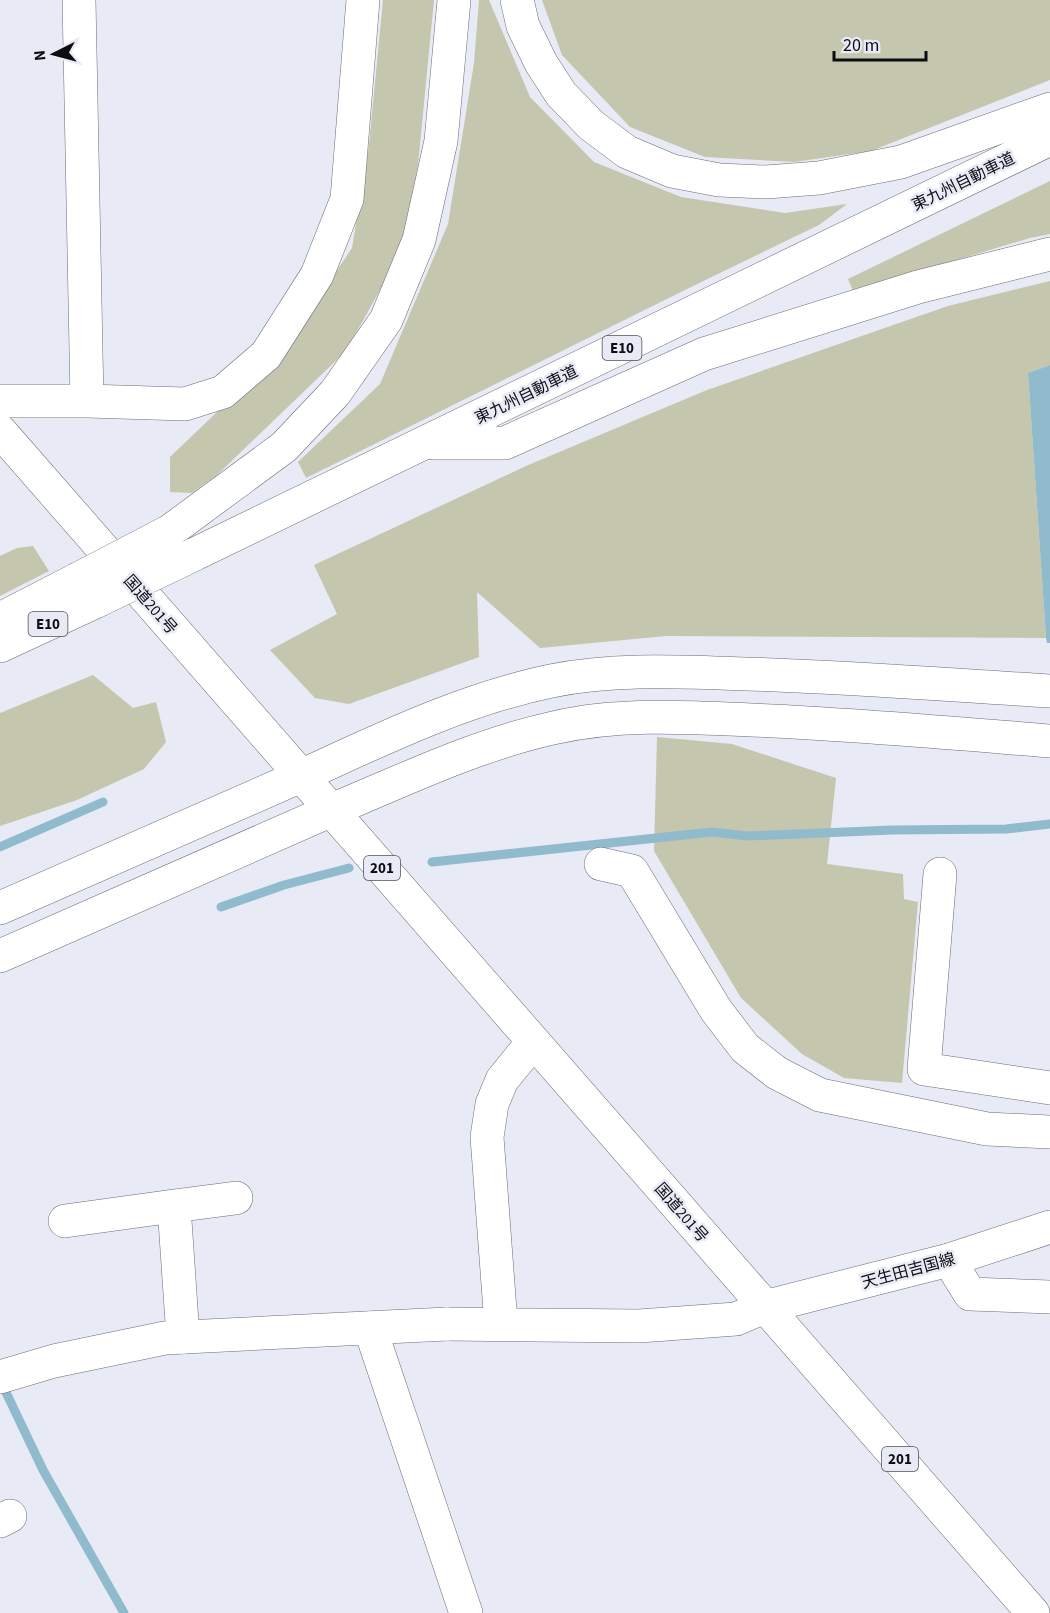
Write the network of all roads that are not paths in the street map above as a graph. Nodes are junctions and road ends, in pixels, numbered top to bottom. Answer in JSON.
{"nodes":[{"id":1,"x":79,"y":0,"type":"edge"},
{"id":2,"x":363,"y":0,"type":"edge"},
{"id":3,"x":454,"y":0,"type":"edge"},
{"id":4,"x":517,"y":0,"type":"edge"},
{"id":5,"x":1050,"y":109,"type":"edge"},
{"id":6,"x":1050,"y":139,"type":"edge"},
{"id":7,"x":1050,"y":254,"type":"edge"},
{"id":8,"x":0,"y":401,"type":"edge"},
{"id":9,"x":87,"y":401,"type":"junction"},
{"id":10,"x":0,"y":431,"type":"edge"},
{"id":11,"x":427,"y":442,"type":"junction"},
{"id":12,"x":86,"y":591,"type":"junction"},
{"id":13,"x":0,"y":619,"type":"edge"},
{"id":14,"x":0,"y":646,"type":"edge"},
{"id":15,"x":1050,"y":691,"type":"edge"},
{"id":16,"x":1050,"y":741,"type":"edge"},
{"id":17,"x":301,"y":776,"type":"junction"},
{"id":18,"x":332,"y":810,"type":"junction"},
{"id":19,"x":601,"y":864,"type":"dead end"},
{"id":20,"x":940,"y":874,"type":"dead end"},
{"id":21,"x":0,"y":908,"type":"edge"},
{"id":22,"x":0,"y":956,"type":"edge"},
{"id":23,"x":533,"y":1042,"type":"junction"},
{"id":24,"x":1050,"y":1088,"type":"edge"},
{"id":25,"x":1050,"y":1132,"type":"edge"},
{"id":26,"x":236,"y":1198,"type":"dead end"},
{"id":27,"x":174,"y":1206,"type":"junction"},
{"id":28,"x":65,"y":1221,"type":"dead end"},
{"id":29,"x":1050,"y":1227,"type":"edge"},
{"id":30,"x":949,"y":1260,"type":"junction"},
{"id":31,"x":1050,"y":1298,"type":"edge"},
{"id":32,"x":764,"y":1307,"type":"junction"},
{"id":33,"x":501,"y":1324,"type":"junction"},
{"id":34,"x":370,"y":1328,"type":"junction"},
{"id":35,"x":183,"y":1337,"type":"junction"},
{"id":36,"x":0,"y":1377,"type":"edge"},
{"id":37,"x":466,"y":1613,"type":"edge"},
{"id":38,"x":1033,"y":1613,"type":"edge"}],
"edges":[{"from":1,"to":9,"type":"main road"},
{"from":2,"to":9,"type":"main road"},
{"from":3,"to":12,"type":"main road","bridge":true},
{"from":4,"to":5,"type":"main road"},
{"from":6,"to":11,"type":"main road","name":"東九州自動車道","number":"E10"},
{"from":7,"to":11,"type":"main road"},
{"from":8,"to":9,"type":"main road"},
{"from":10,"to":17,"type":"main road","name":"国道201号","number":"201"},
{"from":11,"to":12,"type":"main road","name":"東九州自動車道","number":"E10","bridge":true},
{"from":12,"to":13,"type":"main road"},
{"from":12,"to":14,"type":"main road","name":"東九州自動車道","number":"E10"},
{"from":15,"to":17,"type":"main road"},
{"from":16,"to":18,"type":"main road"},
{"from":17,"to":18,"type":"main road","name":"国道201号","number":"201"},
{"from":17,"to":21,"type":"main road"},
{"from":18,"to":22,"type":"main road"},
{"from":18,"to":23,"type":"main road","name":"国道201号","number":"201"},
{"from":19,"to":25,"type":"main road"},
{"from":20,"to":24,"type":"main road"},
{"from":23,"to":32,"type":"main road","name":"国道201号","number":"201"},
{"from":23,"to":33,"type":"main road"},
{"from":26,"to":27,"type":"main road"},
{"from":27,"to":28,"type":"main road"},
{"from":27,"to":35,"type":"main road"},
{"from":29,"to":30,"type":"main road","name":"天生田吉国線"},
{"from":30,"to":31,"type":"main road"},
{"from":30,"to":32,"type":"main road","name":"天生田吉国線"},
{"from":32,"to":33,"type":"main road","name":"天生田吉国線"},
{"from":32,"to":38,"type":"main road","name":"国道201号","number":"201"},
{"from":33,"to":34,"type":"main road","name":"天生田吉国線"},
{"from":34,"to":35,"type":"main road","name":"天生田吉国線"},
{"from":34,"to":37,"type":"main road"},
{"from":35,"to":36,"type":"main road","name":"天生田吉国線"}]}
